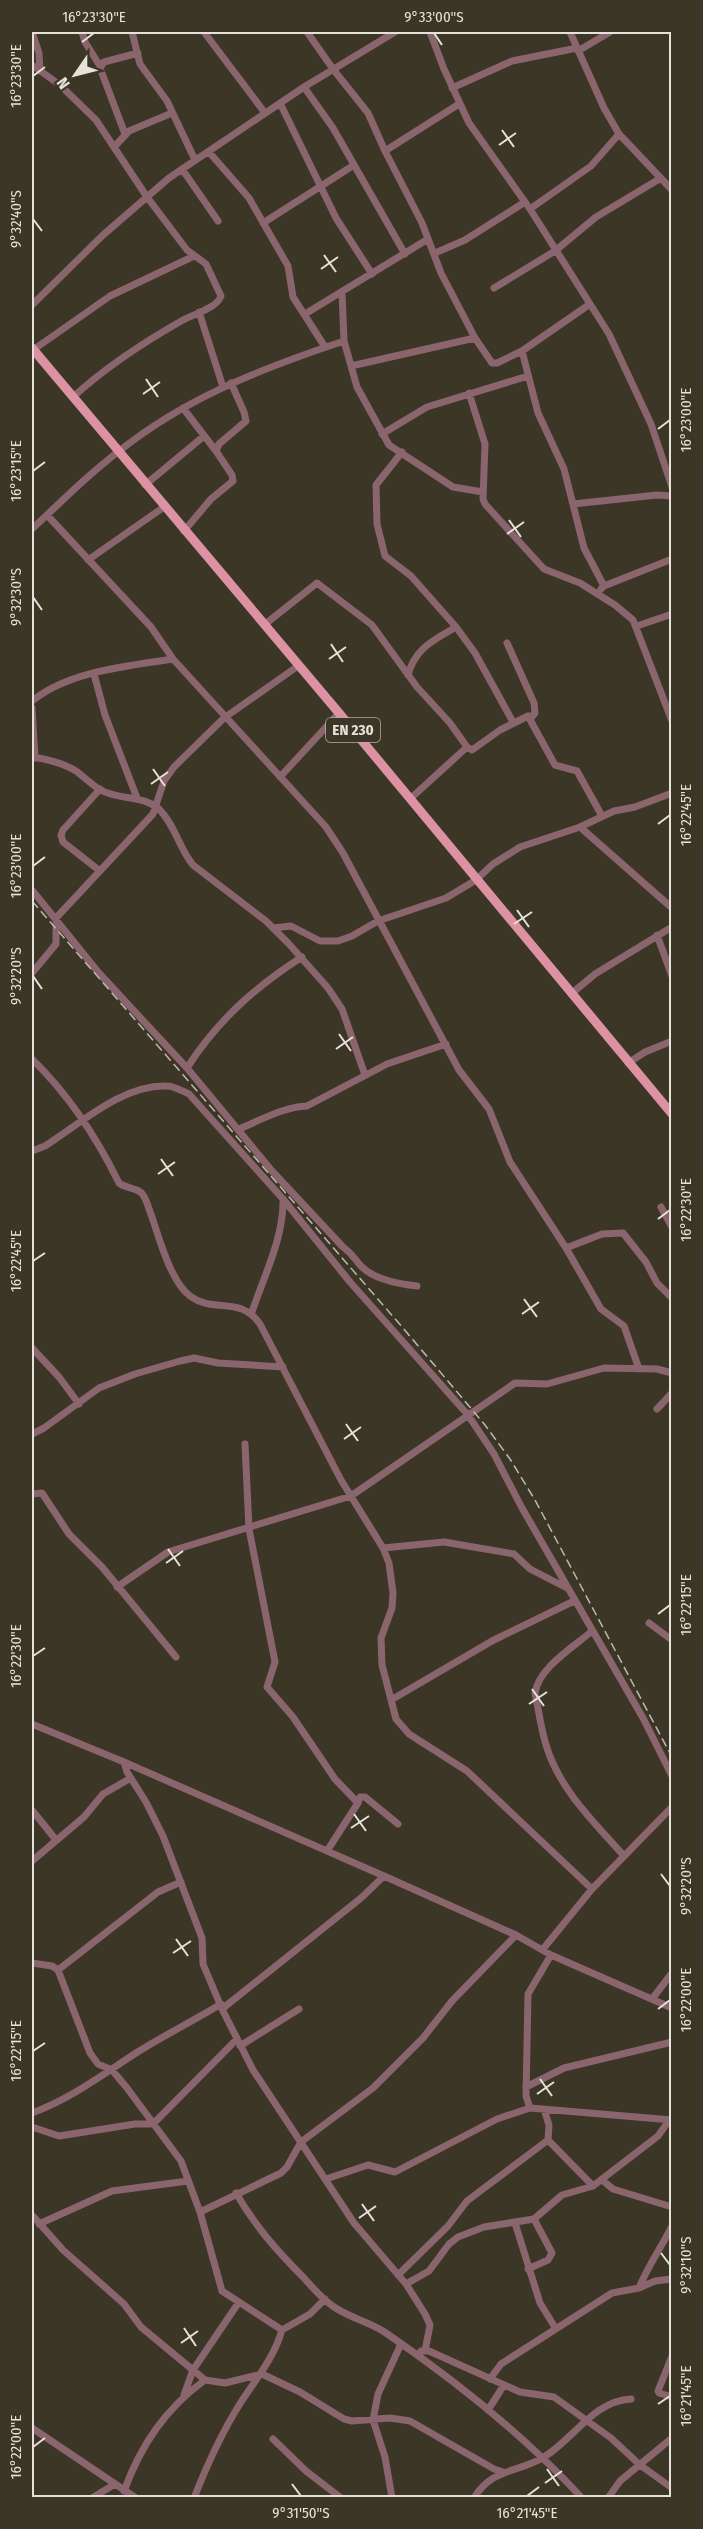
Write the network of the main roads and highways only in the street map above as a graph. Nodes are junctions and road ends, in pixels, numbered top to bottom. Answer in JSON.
{"nodes":[{"id":1,"x":32,"y":349,"type":"edge"},
{"id":2,"x":672,"y":1114,"type":"edge"}],
"edges":[{"from":1,"to":2,"type":"main road","number":"EN 230"}]}
